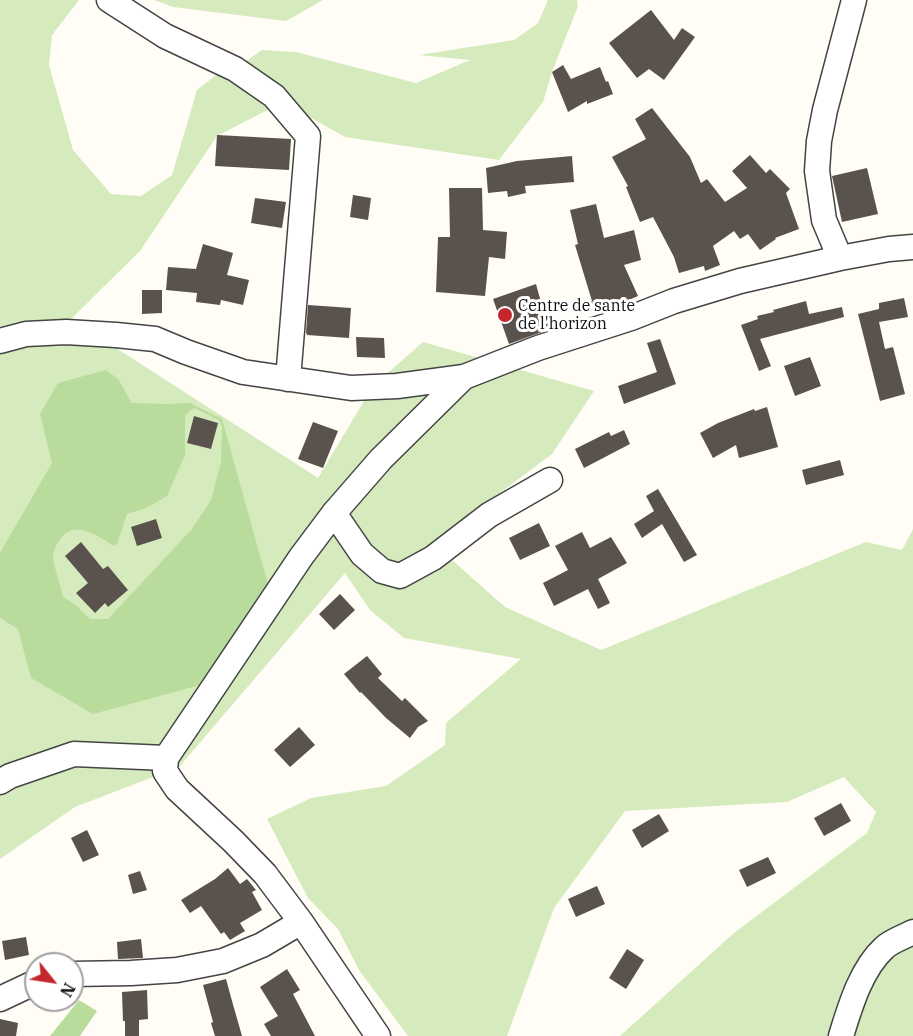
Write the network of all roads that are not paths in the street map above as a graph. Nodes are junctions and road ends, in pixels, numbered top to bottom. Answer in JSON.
{"nodes":[{"id":1,"x":110,"y":0,"type":"edge"},
{"id":2,"x":854,"y":0,"type":"edge"},
{"id":3,"x":913,"y":247,"type":"edge"},
{"id":4,"x":840,"y":258,"type":"junction"},
{"id":5,"x":0,"y":341,"type":"edge"},
{"id":6,"x":464,"y":377,"type":"junction"},
{"id":7,"x":288,"y":379,"type":"junction"},
{"id":8,"x":550,"y":480,"type":"dead end"},
{"id":9,"x":334,"y":513,"type":"junction"},
{"id":10,"x":166,"y":758,"type":"junction"},
{"id":11,"x":0,"y":782,"type":"edge"},
{"id":12,"x":301,"y":922,"type":"junction"},
{"id":13,"x":913,"y":932,"type":"edge"},
{"id":14,"x":84,"y":974,"type":"edge"},
{"id":15,"x":24,"y":988,"type":"edge"},
{"id":16,"x":0,"y":999,"type":"edge"},
{"id":17,"x":378,"y":1036,"type":"edge"},
{"id":18,"x":841,"y":1036,"type":"edge"}],
"edges":[{"from":1,"to":7,"type":"street"},
{"from":2,"to":4,"type":"street"},
{"from":3,"to":4,"type":"street"},
{"from":4,"to":6,"type":"street"},
{"from":5,"to":7,"type":"street"},
{"from":6,"to":7,"type":"street"},
{"from":6,"to":9,"type":"street"},
{"from":8,"to":9,"type":"street"},
{"from":9,"to":10,"type":"street"},
{"from":10,"to":11,"type":"street"},
{"from":10,"to":12,"type":"street"},
{"from":12,"to":14,"type":"street"},
{"from":12,"to":17,"type":"street"},
{"from":13,"to":18,"type":"street"},
{"from":15,"to":16,"type":"street"}]}
